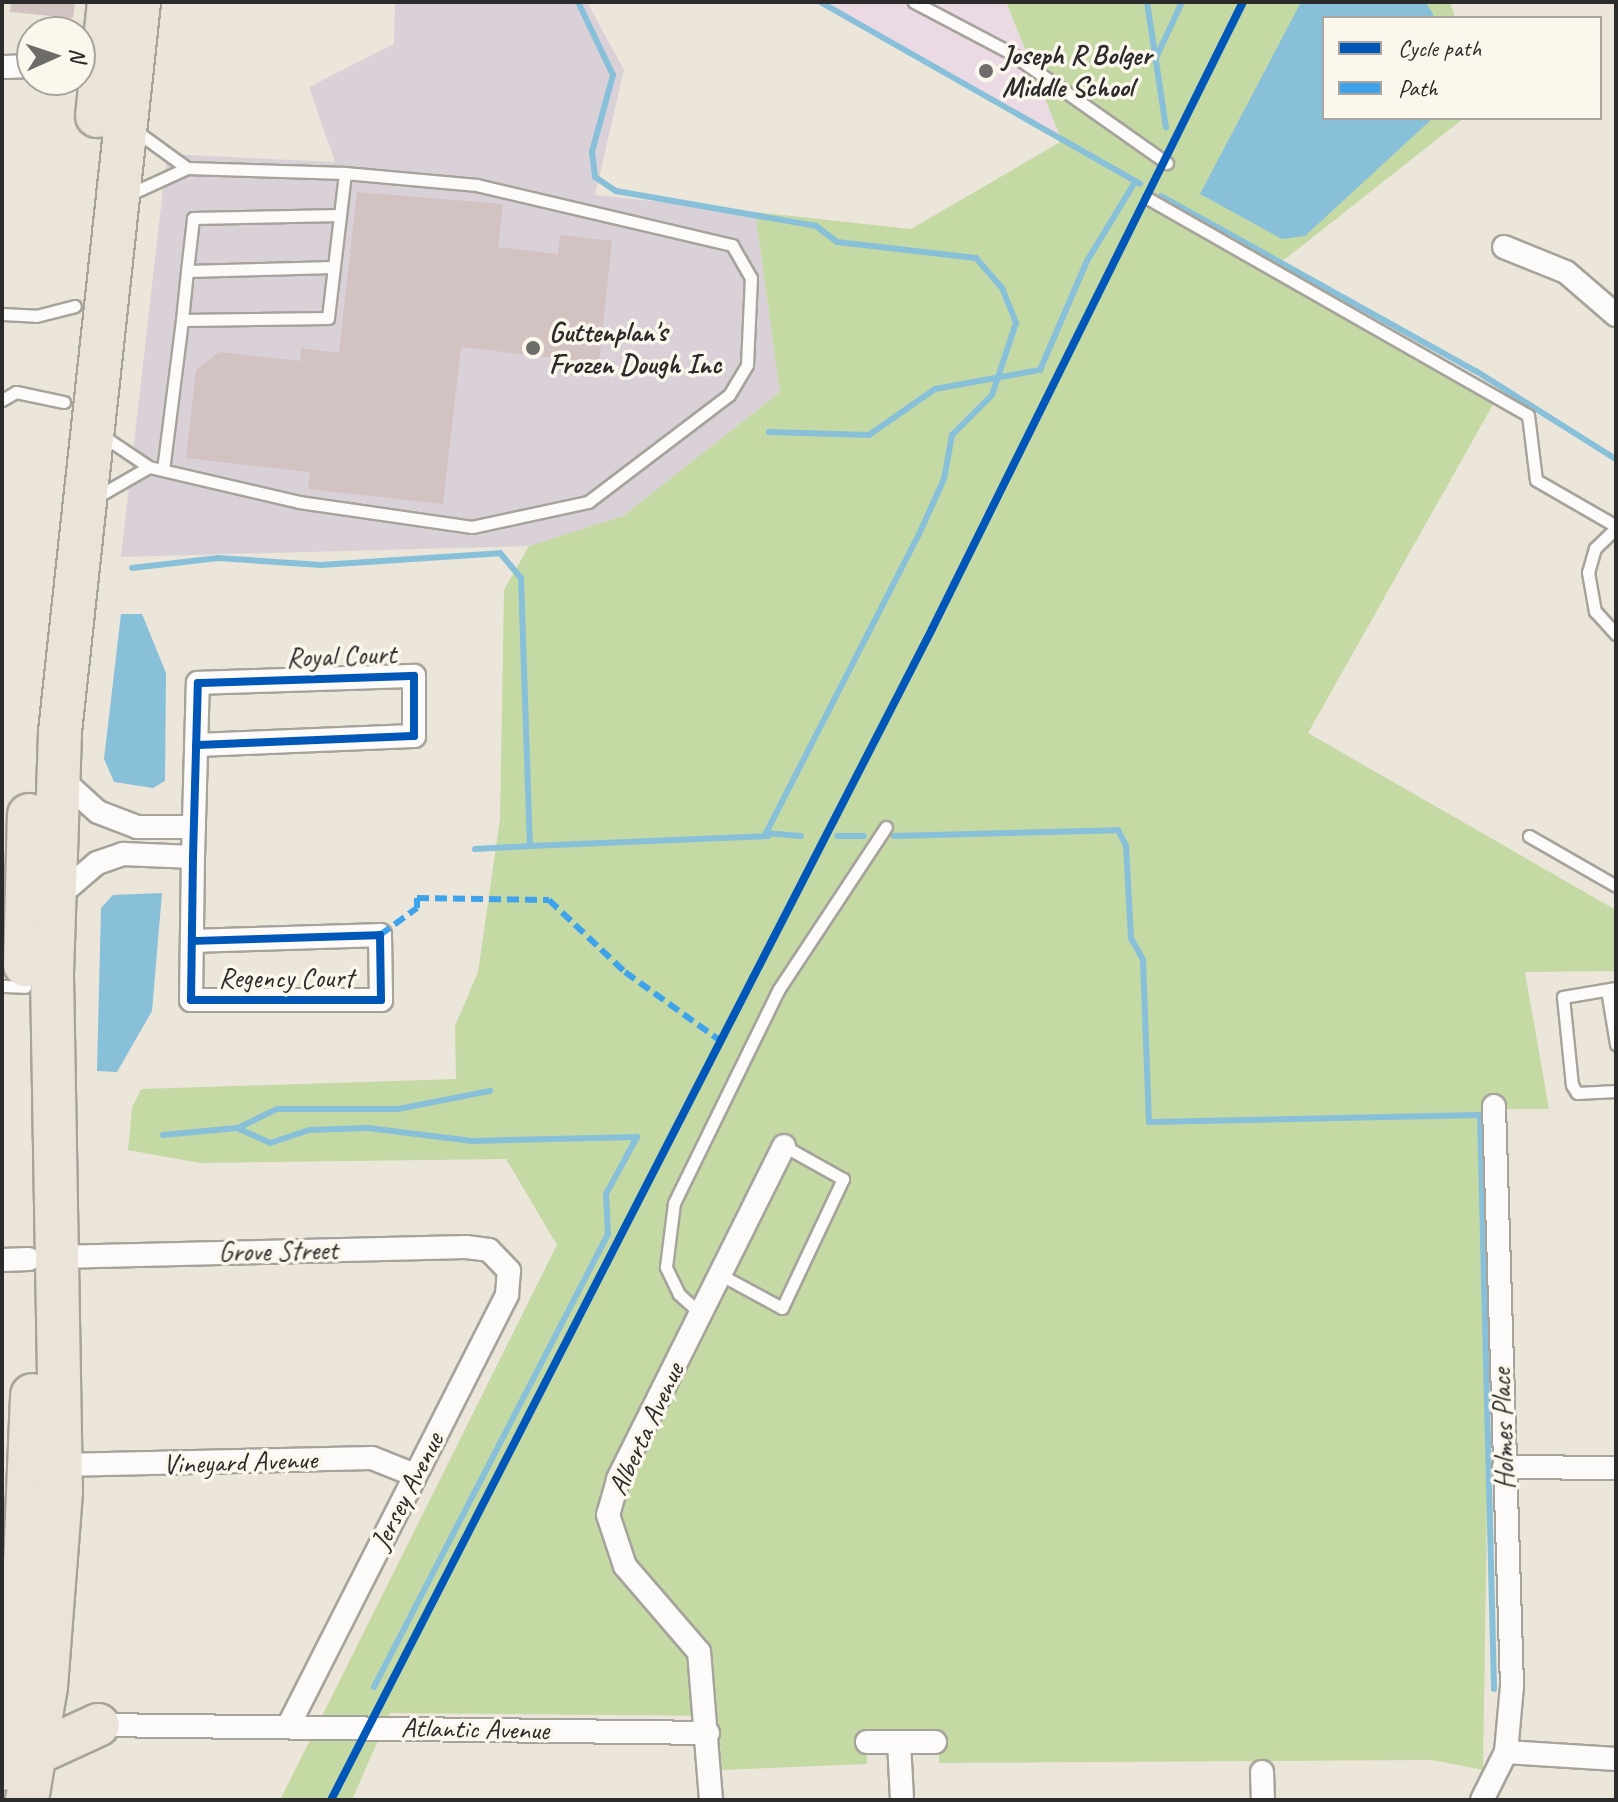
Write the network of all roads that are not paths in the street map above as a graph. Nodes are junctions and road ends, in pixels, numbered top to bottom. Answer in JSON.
{"nodes":[{"id":1,"x":109,"y":2,"type":"edge"},
{"id":2,"x":139,"y":2,"type":"edge"},
{"id":3,"x":914,"y":2,"type":"edge"},
{"id":4,"x":96,"y":48,"type":"edge"},
{"id":5,"x":89,"y":96,"type":"edge"},
{"id":6,"x":124,"y":123,"type":"junction"},
{"id":7,"x":1167,"y":163,"type":"dead end"},
{"id":8,"x":187,"y":168,"type":"junction"},
{"id":9,"x":345,"y":173,"type":"junction"},
{"id":10,"x":1149,"y":199,"type":"dead end"},
{"id":11,"x":116,"y":200,"type":"junction"},
{"id":12,"x":340,"y":215,"type":"junction"},
{"id":13,"x":1504,"y":247,"type":"dead end"},
{"id":14,"x":334,"y":267,"type":"junction"},
{"id":15,"x":187,"y":271,"type":"junction"},
{"id":16,"x":75,"y":306,"type":"junction"},
{"id":17,"x":2,"y":314,"type":"edge"},
{"id":18,"x":1616,"y":315,"type":"edge"},
{"id":19,"x":182,"y":320,"type":"junction"},
{"id":20,"x":2,"y":400,"type":"edge"},
{"id":21,"x":77,"y":415,"type":"junction"},
{"id":22,"x":149,"y":467,"type":"junction"},
{"id":23,"x":163,"y":470,"type":"junction"},
{"id":24,"x":81,"y":507,"type":"junction"},
{"id":25,"x":1616,"y":527,"type":"edge"},
{"id":26,"x":1616,"y":634,"type":"edge"},
{"id":27,"x":196,"y":745,"type":"junction"},
{"id":28,"x":57,"y":775,"type":"junction"},
{"id":29,"x":194,"y":827,"type":"junction"},
{"id":30,"x":886,"y":827,"type":"dead end"},
{"id":31,"x":1529,"y":836,"type":"dead end"},
{"id":32,"x":193,"y":857,"type":"junction"},
{"id":33,"x":1616,"y":886,"type":"edge"},
{"id":34,"x":32,"y":894,"type":"junction"},
{"id":35,"x":193,"y":941,"type":"junction"},
{"id":36,"x":14,"y":986,"type":"edge"},
{"id":37,"x":1612,"y":989,"type":"edge"},
{"id":38,"x":1616,"y":1044,"type":"edge"},
{"id":39,"x":1616,"y":1091,"type":"edge"},
{"id":40,"x":1494,"y":1106,"type":"dead end"},
{"id":41,"x":784,"y":1146,"type":"joint"},
{"id":42,"x":498,"y":1257,"type":"joint"},
{"id":43,"x":29,"y":1259,"type":"edge"},
{"id":44,"x":721,"y":1275,"type":"junction"},
{"id":45,"x":702,"y":1314,"type":"junction"},
{"id":46,"x":1504,"y":1467,"type":"junction"},
{"id":47,"x":31,"y":1468,"type":"edge"},
{"id":48,"x":1616,"y":1468,"type":"edge"},
{"id":49,"x":415,"y":1475,"type":"junction"},
{"id":50,"x":12,"y":1607,"type":"edge"},
{"id":51,"x":46,"y":1687,"type":"junction"},
{"id":52,"x":98,"y":1725,"type":"junction"},
{"id":53,"x":288,"y":1726,"type":"junction"},
{"id":54,"x":708,"y":1733,"type":"junction"},
{"id":55,"x":10,"y":1740,"type":"edge"},
{"id":56,"x":867,"y":1742,"type":"dead end"},
{"id":57,"x":899,"y":1742,"type":"junction"},
{"id":58,"x":935,"y":1742,"type":"dead end"},
{"id":59,"x":1506,"y":1752,"type":"junction"},
{"id":60,"x":1616,"y":1759,"type":"edge"},
{"id":61,"x":1262,"y":1772,"type":"dead end"},
{"id":62,"x":27,"y":1800,"type":"edge"},
{"id":63,"x":711,"y":1800,"type":"edge"},
{"id":64,"x":902,"y":1800,"type":"edge"},
{"id":65,"x":1263,"y":1800,"type":"edge"},
{"id":66,"x":1482,"y":1800,"type":"edge"}],
"edges":[{"from":1,"to":4,"type":"highway"},
{"from":2,"to":6,"type":"highway"},
{"from":3,"to":7,"type":"lane"},
{"from":5,"to":16,"type":"highway"},
{"from":6,"to":8,"type":"lane"},
{"from":6,"to":11,"type":"highway"},
{"from":8,"to":9,"type":"lane"},
{"from":8,"to":11,"type":"lane"},
{"from":9,"to":12,"type":"lane"},
{"from":9,"to":23,"type":"lane"},
{"from":10,"to":25,"type":"lane"},
{"from":11,"to":21,"type":"highway"},
{"from":12,"to":14,"type":"lane"},
{"from":12,"to":15,"type":"lane"},
{"from":13,"to":18,"type":"street"},
{"from":14,"to":15,"type":"lane"},
{"from":14,"to":19,"type":"lane"},
{"from":15,"to":19,"type":"lane"},
{"from":16,"to":17,"type":"lane"},
{"from":16,"to":21,"type":"highway"},
{"from":19,"to":23,"type":"lane"},
{"from":20,"to":21,"type":"lane"},
{"from":21,"to":22,"type":"lane"},
{"from":21,"to":24,"type":"highway"},
{"from":21,"to":34,"type":"highway"},
{"from":22,"to":23,"type":"lane"},
{"from":22,"to":24,"type":"lane"},
{"from":24,"to":28,"type":"highway"},
{"from":25,"to":26,"type":"lane"},
{"from":27,"to":27,"type":"street","name":"Royal Court"},
{"from":27,"to":29,"type":"street","name":"Royal Court"},
{"from":28,"to":29,"type":"street"},
{"from":28,"to":34,"type":"highway"},
{"from":29,"to":32,"type":"street","name":"Regency Court"},
{"from":30,"to":45,"type":"lane"},
{"from":31,"to":33,"type":"lane"},
{"from":32,"to":34,"type":"street"},
{"from":32,"to":35,"type":"street","name":"Regency Court"},
{"from":34,"to":36,"type":"highway"},
{"from":34,"to":43,"type":"highway"},
{"from":35,"to":35,"type":"street","name":"Regency Court"},
{"from":36,"to":43,"type":"highway"},
{"from":37,"to":38,"type":"lane"},
{"from":37,"to":39,"type":"lane"},
{"from":40,"to":46,"type":"street","name":"Holmes Place"},
{"from":41,"to":44,"type":"street","name":"Alberta Avenue"},
{"from":41,"to":44,"type":"lane"},
{"from":42,"to":43,"type":"street","name":"Grove Street"},
{"from":42,"to":49,"type":"street","name":"Jersey Avenue"},
{"from":43,"to":47,"type":"highway"},
{"from":44,"to":45,"type":"street","name":"Alberta Avenue"},
{"from":45,"to":54,"type":"street","name":"Alberta Avenue"},
{"from":46,"to":48,"type":"street"},
{"from":46,"to":59,"type":"street","name":"Holmes Place"},
{"from":47,"to":49,"type":"street","name":"Vineyard Avenue"},
{"from":47,"to":50,"type":"highway"},
{"from":47,"to":51,"type":"highway"},
{"from":49,"to":53,"type":"street","name":"Jersey Avenue"},
{"from":50,"to":55,"type":"highway"},
{"from":51,"to":52,"type":"highway"},
{"from":51,"to":55,"type":"highway"},
{"from":52,"to":53,"type":"street","name":"Atlantic Avenue"},
{"from":52,"to":55,"type":"highway"},
{"from":53,"to":54,"type":"street","name":"Atlantic Avenue"},
{"from":54,"to":63,"type":"street","name":"Alberta Avenue"},
{"from":55,"to":62,"type":"highway"},
{"from":56,"to":57,"type":"street"},
{"from":57,"to":58,"type":"street"},
{"from":57,"to":64,"type":"street"},
{"from":59,"to":60,"type":"street"},
{"from":59,"to":66,"type":"street"},
{"from":61,"to":65,"type":"street"}]}
